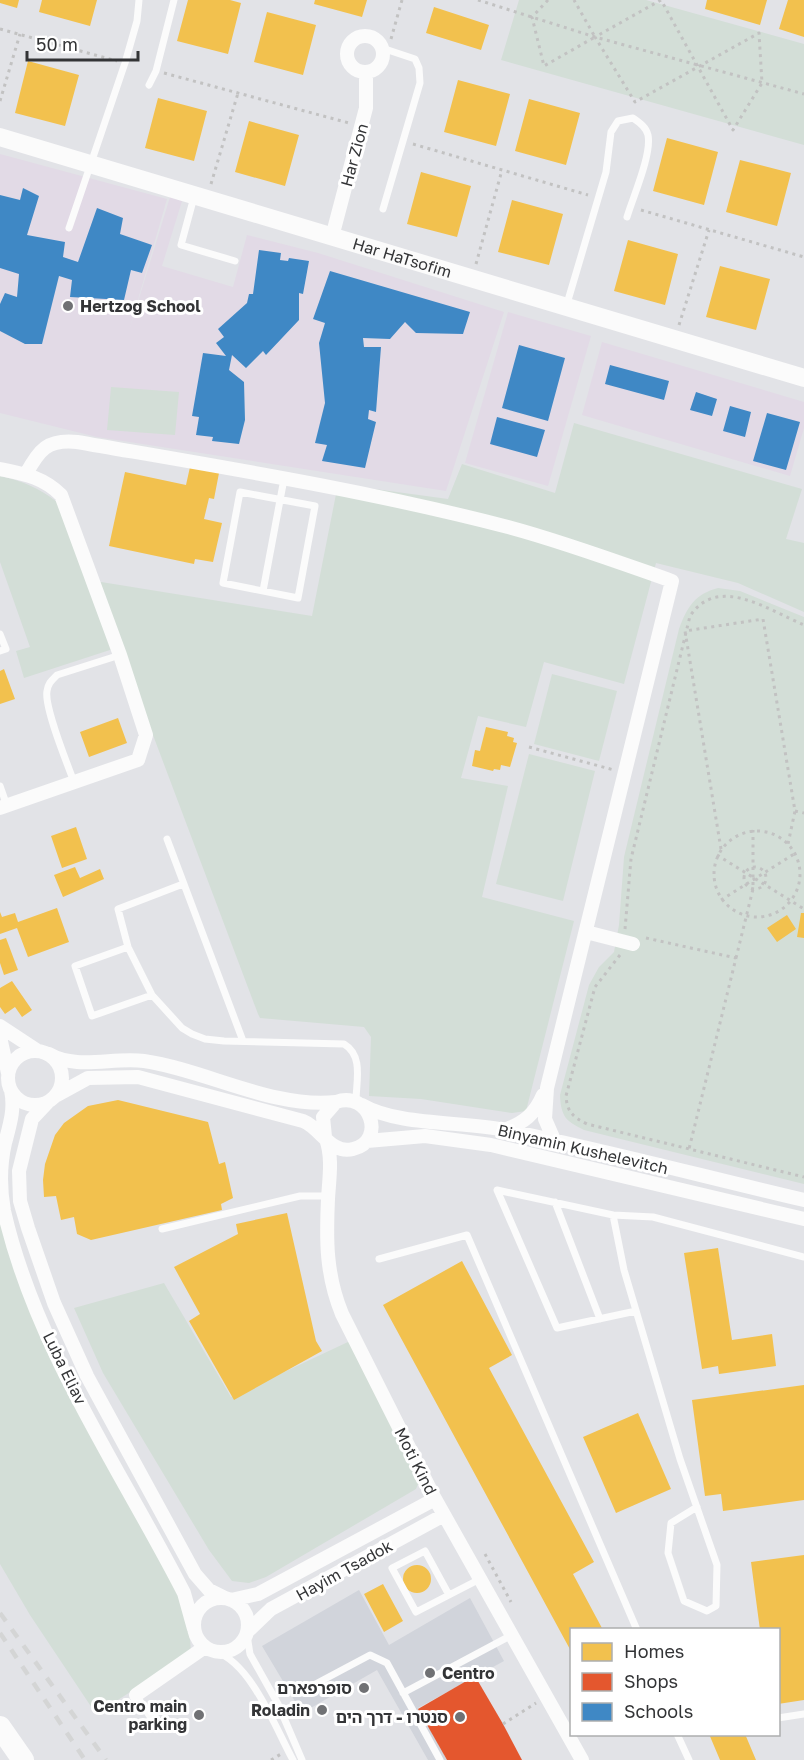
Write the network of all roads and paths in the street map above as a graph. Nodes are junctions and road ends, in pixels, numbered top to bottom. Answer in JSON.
{"nodes":[{"id":1,"x":138,"y":0,"type":"edge"},
{"id":2,"x":174,"y":0,"type":"edge"},
{"id":3,"x":402,"y":0,"type":"edge"},
{"id":4,"x":478,"y":0,"type":"edge"},
{"id":5,"x":548,"y":0,"type":"edge"},
{"id":6,"x":574,"y":0,"type":"edge"},
{"id":7,"x":661,"y":0,"type":"edge"},
{"id":8,"x":531,"y":17,"type":"junction"},
{"id":9,"x":0,"y":29,"type":"edge"},
{"id":10,"x":20,"y":34,"type":"junction"},
{"id":11,"x":595,"y":37,"type":"junction"},
{"id":12,"x":385,"y":49,"type":"junction"},
{"id":13,"x":125,"y":63,"type":"junction"},
{"id":14,"x":697,"y":66,"type":"junction"},
{"id":15,"x":156,"y":71,"type":"junction"},
{"id":16,"x":366,"y":72,"type":"junction"},
{"id":17,"x":762,"y":83,"type":"junction"},
{"id":18,"x":149,"y":85,"type":"dead end"},
{"id":19,"x":238,"y":93,"type":"junction"},
{"id":20,"x":804,"y":94,"type":"edge"},
{"id":21,"x":0,"y":101,"type":"edge"},
{"id":22,"x":362,"y":127,"type":"junction"},
{"id":23,"x":0,"y":137,"type":"edge"},
{"id":24,"x":402,"y":141,"type":"junction"},
{"id":25,"x":90,"y":164,"type":"junction"},
{"id":26,"x":502,"y":170,"type":"junction"},
{"id":27,"x":201,"y":197,"type":"junction"},
{"id":28,"x":599,"y":198,"type":"junction"},
{"id":29,"x":630,"y":207,"type":"junction"},
{"id":30,"x":383,"y":209,"type":"dead end"},
{"id":31,"x":627,"y":217,"type":"dead end"},
{"id":32,"x":69,"y":228,"type":"dead end"},
{"id":33,"x":709,"y":230,"type":"junction"},
{"id":34,"x":333,"y":237,"type":"junction"},
{"id":35,"x":804,"y":258,"type":"edge"},
{"id":36,"x":235,"y":261,"type":"dead end"},
{"id":37,"x":472,"y":278,"type":"junction"},
{"id":38,"x":566,"y":306,"type":"junction"},
{"id":39,"x":675,"y":339,"type":"junction"},
{"id":40,"x":804,"y":377,"type":"edge"},
{"id":41,"x":0,"y":469,"type":"edge"},
{"id":42,"x":26,"y":474,"type":"junction"},
{"id":43,"x":284,"y":478,"type":"junction"},
{"id":44,"x":280,"y":500,"type":"junction"},
{"id":45,"x":262,"y":591,"type":"junction"},
{"id":46,"x":804,"y":625,"type":"edge"},
{"id":47,"x":685,"y":630,"type":"junction"},
{"id":48,"x":0,"y":634,"type":"edge"},
{"id":49,"x":0,"y":651,"type":"edge"},
{"id":50,"x":120,"y":655,"type":"junction"},
{"id":51,"x":529,"y":747,"type":"dead end"},
{"id":52,"x":624,"y":772,"type":"junction"},
{"id":53,"x":74,"y":782,"type":"junction"},
{"id":54,"x":0,"y":786,"type":"edge"},
{"id":55,"x":4,"y":807,"type":"edge"},
{"id":56,"x":795,"y":811,"type":"junction"},
{"id":57,"x":804,"y":813,"type":"edge"},
{"id":58,"x":753,"y":830,"type":"junction"},
{"id":59,"x":167,"y":839,"type":"dead end"},
{"id":60,"x":788,"y":844,"type":"junction"},
{"id":61,"x":721,"y":849,"type":"junction"},
{"id":62,"x":794,"y":854,"type":"junction"},
{"id":63,"x":717,"y":855,"type":"junction"},
{"id":64,"x":755,"y":867,"type":"junction"},
{"id":65,"x":745,"y":873,"type":"junction"},
{"id":66,"x":764,"y":873,"type":"junction"},
{"id":67,"x":754,"y":880,"type":"junction"},
{"id":68,"x":183,"y":884,"type":"junction"},
{"id":69,"x":746,"y":884,"type":"junction"},
{"id":70,"x":763,"y":885,"type":"junction"},
{"id":71,"x":753,"y":889,"type":"junction"},
{"id":72,"x":722,"y":900,"type":"junction"},
{"id":73,"x":789,"y":902,"type":"junction"},
{"id":74,"x":804,"y":909,"type":"edge"},
{"id":75,"x":746,"y":916,"type":"junction"},
{"id":76,"x":586,"y":932,"type":"junction"},
{"id":77,"x":628,"y":942,"type":"junction"},
{"id":78,"x":128,"y":947,"type":"junction"},
{"id":79,"x":736,"y":958,"type":"junction"},
{"id":80,"x":152,"y":995,"type":"junction"},
{"id":81,"x":0,"y":1026,"type":"edge"},
{"id":82,"x":0,"y":1037,"type":"edge"},
{"id":83,"x":243,"y":1041,"type":"junction"},
{"id":84,"x":43,"y":1052,"type":"junction"},
{"id":85,"x":9,"y":1083,"type":"junction"},
{"id":86,"x":547,"y":1088,"type":"junction"},
{"id":87,"x":52,"y":1099,"type":"junction"},
{"id":88,"x":336,"y":1102,"type":"junction"},
{"id":89,"x":359,"y":1103,"type":"junction"},
{"id":90,"x":504,"y":1130,"type":"junction"},
{"id":91,"x":326,"y":1138,"type":"junction"},
{"id":92,"x":367,"y":1141,"type":"junction"},
{"id":93,"x":555,"y":1142,"type":"junction"},
{"id":94,"x":689,"y":1149,"type":"junction"},
{"id":95,"x":804,"y":1177,"type":"edge"},
{"id":96,"x":328,"y":1196,"type":"junction"},
{"id":97,"x":804,"y":1200,"type":"edge"},
{"id":98,"x":555,"y":1202,"type":"junction"},
{"id":99,"x":613,"y":1215,"type":"junction"},
{"id":100,"x":804,"y":1219,"type":"edge"},
{"id":101,"x":162,"y":1229,"type":"dead end"},
{"id":102,"x":804,"y":1257,"type":"edge"},
{"id":103,"x":379,"y":1259,"type":"dead end"},
{"id":104,"x":636,"y":1311,"type":"junction"},
{"id":105,"x":600,"y":1319,"type":"junction"},
{"id":106,"x":435,"y":1499,"type":"junction"},
{"id":107,"x":697,"y":1507,"type":"junction"},
{"id":108,"x":444,"y":1515,"type":"junction"},
{"id":109,"x":481,"y":1578,"type":"junction"},
{"id":110,"x":449,"y":1595,"type":"junction"},
{"id":111,"x":228,"y":1599,"type":"junction"},
{"id":112,"x":637,"y":1628,"type":"edge"},
{"id":113,"x":194,"y":1629,"type":"junction"},
{"id":114,"x":248,"y":1633,"type":"junction"},
{"id":115,"x":513,"y":1635,"type":"junction"},
{"id":116,"x":210,"y":1649,"type":"junction"},
{"id":117,"x":308,"y":1688,"type":"dead end"},
{"id":118,"x":403,"y":1693,"type":"junction"},
{"id":119,"x":136,"y":1695,"type":"joint"},
{"id":120,"x":546,"y":1696,"type":"junction"},
{"id":121,"x":804,"y":1714,"type":"edge"},
{"id":122,"x":780,"y":1718,"type":"edge"},
{"id":123,"x":155,"y":1724,"type":"dead end"},
{"id":124,"x":502,"y":1724,"type":"dead end"},
{"id":125,"x":0,"y":1727,"type":"edge"},
{"id":126,"x":678,"y":1736,"type":"edge"},
{"id":127,"x":23,"y":1760,"type":"edge"},
{"id":128,"x":292,"y":1760,"type":"edge"},
{"id":129,"x":302,"y":1760,"type":"edge"},
{"id":130,"x":440,"y":1760,"type":"edge"},
{"id":131,"x":582,"y":1760,"type":"edge"},
{"id":132,"x":689,"y":1760,"type":"edge"}],
"edges":[{"from":1,"to":13,"type":"lane"},
{"from":2,"to":15,"type":"lane"},
{"from":3,"to":12,"type":"path"},
{"from":4,"to":8,"type":"path"},
{"from":5,"to":8,"type":"path"},
{"from":6,"to":11,"type":"path"},
{"from":7,"to":11,"type":"path"},
{"from":7,"to":14,"type":"path"},
{"from":8,"to":11,"type":"path"},
{"from":8,"to":11,"type":"path"},
{"from":9,"to":10,"type":"path"},
{"from":10,"to":13,"type":"path"},
{"from":10,"to":21,"type":"path"},
{"from":11,"to":14,"type":"path"},
{"from":11,"to":14,"type":"path"},
{"from":12,"to":16,"type":"street"},
{"from":12,"to":16,"type":"street"},
{"from":12,"to":24,"type":"lane"},
{"from":13,"to":25,"type":"lane"},
{"from":14,"to":17,"type":"path"},
{"from":14,"to":17,"type":"path"},
{"from":14,"to":17,"type":"path"},
{"from":15,"to":18,"type":"lane"},
{"from":15,"to":19,"type":"path"},
{"from":16,"to":22,"type":"street","name":"Har Zion"},
{"from":17,"to":20,"type":"path"},
{"from":19,"to":22,"type":"path"},
{"from":19,"to":27,"type":"path"},
{"from":22,"to":34,"type":"street","name":"Har Zion"},
{"from":23,"to":25,"type":"street","name":"Har HaTsofim"},
{"from":24,"to":26,"type":"path"},
{"from":24,"to":30,"type":"lane"},
{"from":25,"to":27,"type":"street","name":"Har HaTsofim"},
{"from":25,"to":32,"type":"lane"},
{"from":26,"to":28,"type":"path"},
{"from":26,"to":37,"type":"path"},
{"from":27,"to":34,"type":"street","name":"Har HaTsofim"},
{"from":27,"to":36,"type":"lane"},
{"from":28,"to":29,"type":"lane"},
{"from":28,"to":38,"type":"lane"},
{"from":29,"to":31,"type":"lane"},
{"from":29,"to":33,"type":"path"},
{"from":33,"to":35,"type":"path"},
{"from":33,"to":39,"type":"path"},
{"from":34,"to":37,"type":"street","name":"Har HaTsofim"},
{"from":37,"to":38,"type":"street","name":"Har HaTsofim"},
{"from":38,"to":39,"type":"street","name":"Har HaTsofim"},
{"from":39,"to":40,"type":"street","name":"Har HaTsofim"},
{"from":41,"to":42,"type":"street"},
{"from":42,"to":43,"type":"street"},
{"from":42,"to":50,"type":"street"},
{"from":43,"to":44,"type":"lane"},
{"from":43,"to":52,"type":"street"},
{"from":44,"to":45,"type":"lane"},
{"from":44,"to":45,"type":"lane"},
{"from":44,"to":45,"type":"lane"},
{"from":46,"to":47,"type":"path"},
{"from":47,"to":56,"type":"path"},
{"from":47,"to":61,"type":"path"},
{"from":47,"to":77,"type":"path"},
{"from":48,"to":49,"type":"lane"},
{"from":50,"to":53,"type":"street"},
{"from":50,"to":53,"type":"lane"},
{"from":51,"to":52,"type":"path"},
{"from":52,"to":76,"type":"street"},
{"from":53,"to":55,"type":"street"},
{"from":54,"to":55,"type":"lane"},
{"from":56,"to":57,"type":"path"},
{"from":56,"to":60,"type":"path"},
{"from":58,"to":60,"type":"path"},
{"from":58,"to":61,"type":"path"},
{"from":58,"to":64,"type":"path"},
{"from":59,"to":68,"type":"lane"},
{"from":60,"to":62,"type":"path"},
{"from":61,"to":63,"type":"path"},
{"from":62,"to":66,"type":"path"},
{"from":62,"to":73,"type":"path"},
{"from":63,"to":65,"type":"path"},
{"from":63,"to":72,"type":"path"},
{"from":64,"to":65,"type":"path"},
{"from":64,"to":66,"type":"path"},
{"from":64,"to":67,"type":"path"},
{"from":65,"to":67,"type":"path"},
{"from":65,"to":69,"type":"path"},
{"from":66,"to":67,"type":"path"},
{"from":66,"to":70,"type":"path"},
{"from":67,"to":69,"type":"path"},
{"from":67,"to":70,"type":"path"},
{"from":67,"to":71,"type":"path"},
{"from":68,"to":78,"type":"lane"},
{"from":68,"to":83,"type":"lane"},
{"from":69,"to":71,"type":"path"},
{"from":69,"to":72,"type":"path"},
{"from":70,"to":71,"type":"path"},
{"from":70,"to":73,"type":"path"},
{"from":71,"to":75,"type":"path"},
{"from":72,"to":75,"type":"path"},
{"from":73,"to":74,"type":"path"},
{"from":73,"to":75,"type":"path"},
{"from":75,"to":79,"type":"path"},
{"from":76,"to":77,"type":"street"},
{"from":76,"to":86,"type":"street"},
{"from":77,"to":79,"type":"path"},
{"from":77,"to":94,"type":"path"},
{"from":78,"to":80,"type":"lane"},
{"from":78,"to":80,"type":"lane"},
{"from":79,"to":94,"type":"path"},
{"from":80,"to":83,"type":"lane"},
{"from":81,"to":84,"type":"street"},
{"from":82,"to":85,"type":"street"},
{"from":83,"to":89,"type":"lane"},
{"from":84,"to":85,"type":"street"},
{"from":84,"to":87,"type":"street"},
{"from":84,"to":88,"type":"street"},
{"from":85,"to":87,"type":"street"},
{"from":85,"to":113,"type":"street","name":"Luba Eliav"},
{"from":86,"to":90,"type":"street"},
{"from":86,"to":93,"type":"street"},
{"from":87,"to":91,"type":"street"},
{"from":87,"to":111,"type":"street","name":"Luba Eliav"},
{"from":88,"to":89,"type":"street"},
{"from":88,"to":91,"type":"street"},
{"from":89,"to":90,"type":"street","name":"Binyamin Kushelevitch"},
{"from":89,"to":92,"type":"street"},
{"from":90,"to":93,"type":"street","name":"Binyamin Kushelevitch"},
{"from":91,"to":92,"type":"street"},
{"from":91,"to":96,"type":"street","name":"Moti Kind"},
{"from":92,"to":100,"type":"street","name":"Binyamin Kushelevitch"},
{"from":93,"to":97,"type":"street","name":"Binyamin Kushelevitch"},
{"from":94,"to":95,"type":"path"},
{"from":96,"to":101,"type":"lane"},
{"from":96,"to":106,"type":"street","name":"Moti Kind"},
{"from":98,"to":99,"type":"lane"},
{"from":98,"to":105,"type":"lane"},
{"from":98,"to":105,"type":"lane"},
{"from":99,"to":102,"type":"lane"},
{"from":99,"to":104,"type":"lane"},
{"from":103,"to":112,"type":"lane"},
{"from":104,"to":105,"type":"lane"},
{"from":104,"to":107,"type":"lane"},
{"from":106,"to":108,"type":"street","name":"Moti Kind"},
{"from":106,"to":111,"type":"street","name":"Hayim Tsadok"},
{"from":107,"to":107,"type":"lane"},
{"from":108,"to":109,"type":"street","name":"Moti Kind"},
{"from":108,"to":114,"type":"street","name":"Hayim Tsadok"},
{"from":109,"to":110,"type":"lane"},
{"from":109,"to":115,"type":"street","name":"Moti Kind"},
{"from":110,"to":110,"type":"lane"},
{"from":111,"to":113,"type":"street"},
{"from":111,"to":114,"type":"street"},
{"from":113,"to":116,"type":"street"},
{"from":114,"to":116,"type":"street"},
{"from":114,"to":129,"type":"lane"},
{"from":115,"to":118,"type":"lane"},
{"from":115,"to":120,"type":"street","name":"Moti Kind"},
{"from":116,"to":119,"type":"street"},
{"from":116,"to":128,"type":"lane"},
{"from":117,"to":118,"type":"lane"},
{"from":118,"to":130,"type":"lane"},
{"from":119,"to":123,"type":"lane"},
{"from":120,"to":124,"type":"path"},
{"from":120,"to":131,"type":"street","name":"Moti Kind"},
{"from":121,"to":122,"type":"lane"},
{"from":125,"to":127,"type":"main road"},
{"from":126,"to":132,"type":"lane"}]}
